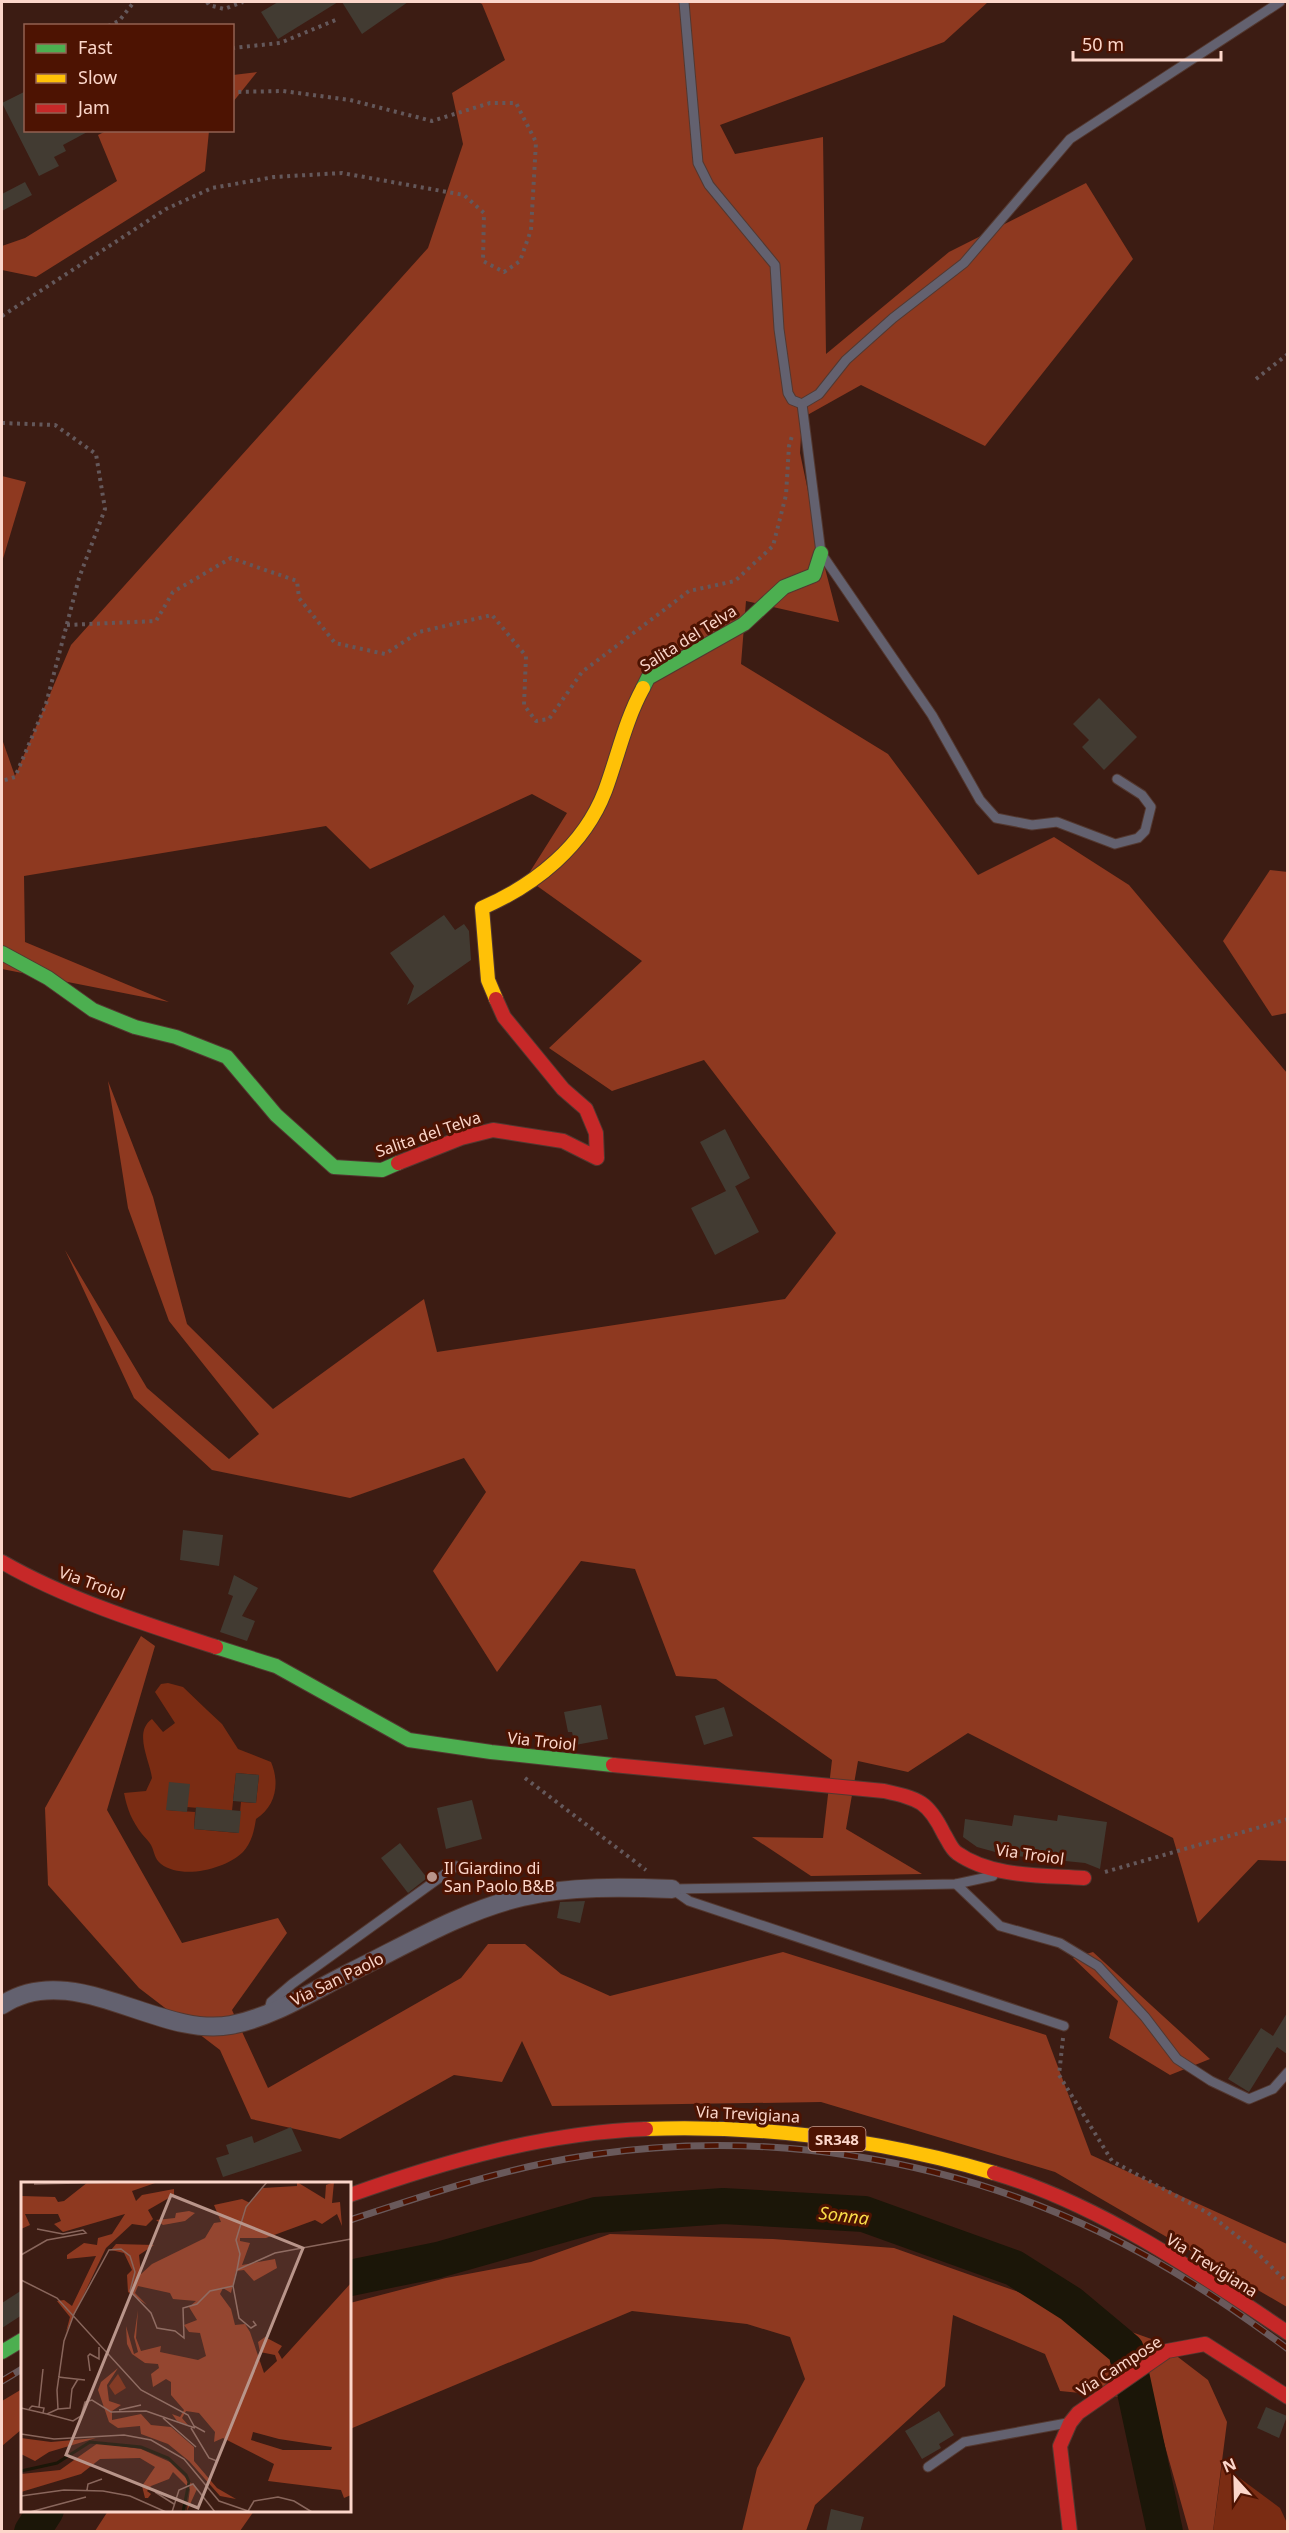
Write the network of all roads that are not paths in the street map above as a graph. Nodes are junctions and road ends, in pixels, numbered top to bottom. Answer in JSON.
{"nodes":[{"id":1,"x":684,"y":2,"type":"edge"},
{"id":2,"x":1281,"y":2,"type":"edge"},
{"id":3,"x":802,"y":404,"type":"junction"},
{"id":4,"x":821,"y":553,"type":"junction"},
{"id":5,"x":1117,"y":779,"type":"dead end"},
{"id":6,"x":2,"y":953,"type":"edge"},
{"id":7,"x":2,"y":1562,"type":"edge"},
{"id":8,"x":456,"y":1866,"type":"dead end"},
{"id":9,"x":1006,"y":1870,"type":"junction"},
{"id":10,"x":1084,"y":1878,"type":"road end"},
{"id":11,"x":956,"y":1884,"type":"junction"},
{"id":12,"x":672,"y":1889,"type":"junction"},
{"id":13,"x":2,"y":2005,"type":"edge"},
{"id":14,"x":267,"y":2014,"type":"junction"},
{"id":15,"x":1064,"y":2026,"type":"road end"},
{"id":16,"x":1287,"y":2072,"type":"edge"},
{"id":17,"x":351,"y":2195,"type":"edge"},
{"id":18,"x":1287,"y":2333,"type":"edge"},
{"id":19,"x":21,"y":2341,"type":"edge"},
{"id":20,"x":2,"y":2352,"type":"edge"},
{"id":21,"x":1287,"y":2397,"type":"edge"},
{"id":22,"x":1074,"y":2418,"type":"junction"},
{"id":23,"x":928,"y":2468,"type":"dead end"},
{"id":24,"x":1070,"y":2532,"type":"edge"}],
"edges":[{"from":1,"to":3,"type":"lane"},
{"from":2,"to":3,"type":"lane"},
{"from":3,"to":4,"type":"lane"},
{"from":4,"to":5,"type":"lane"},
{"from":4,"to":6,"type":"street","name":"Salita del Telva"},
{"from":7,"to":9,"type":"street","name":"Via Troiol"},
{"from":8,"to":14,"type":"lane"},
{"from":9,"to":10,"type":"street","name":"Via Troiol"},
{"from":9,"to":11,"type":"lane"},
{"from":11,"to":12,"type":"lane"},
{"from":11,"to":16,"type":"lane"},
{"from":12,"to":14,"type":"street","name":"Via San Paolo"},
{"from":12,"to":15,"type":"lane"},
{"from":13,"to":14,"type":"street","name":"Via San Paolo"},
{"from":17,"to":18,"type":"street","name":"Via Trevigiana","number":"SR348"},
{"from":19,"to":20,"type":"street"},
{"from":21,"to":22,"type":"street","name":"Via Campose"},
{"from":22,"to":23,"type":"lane"},
{"from":22,"to":24,"type":"street"}]}
